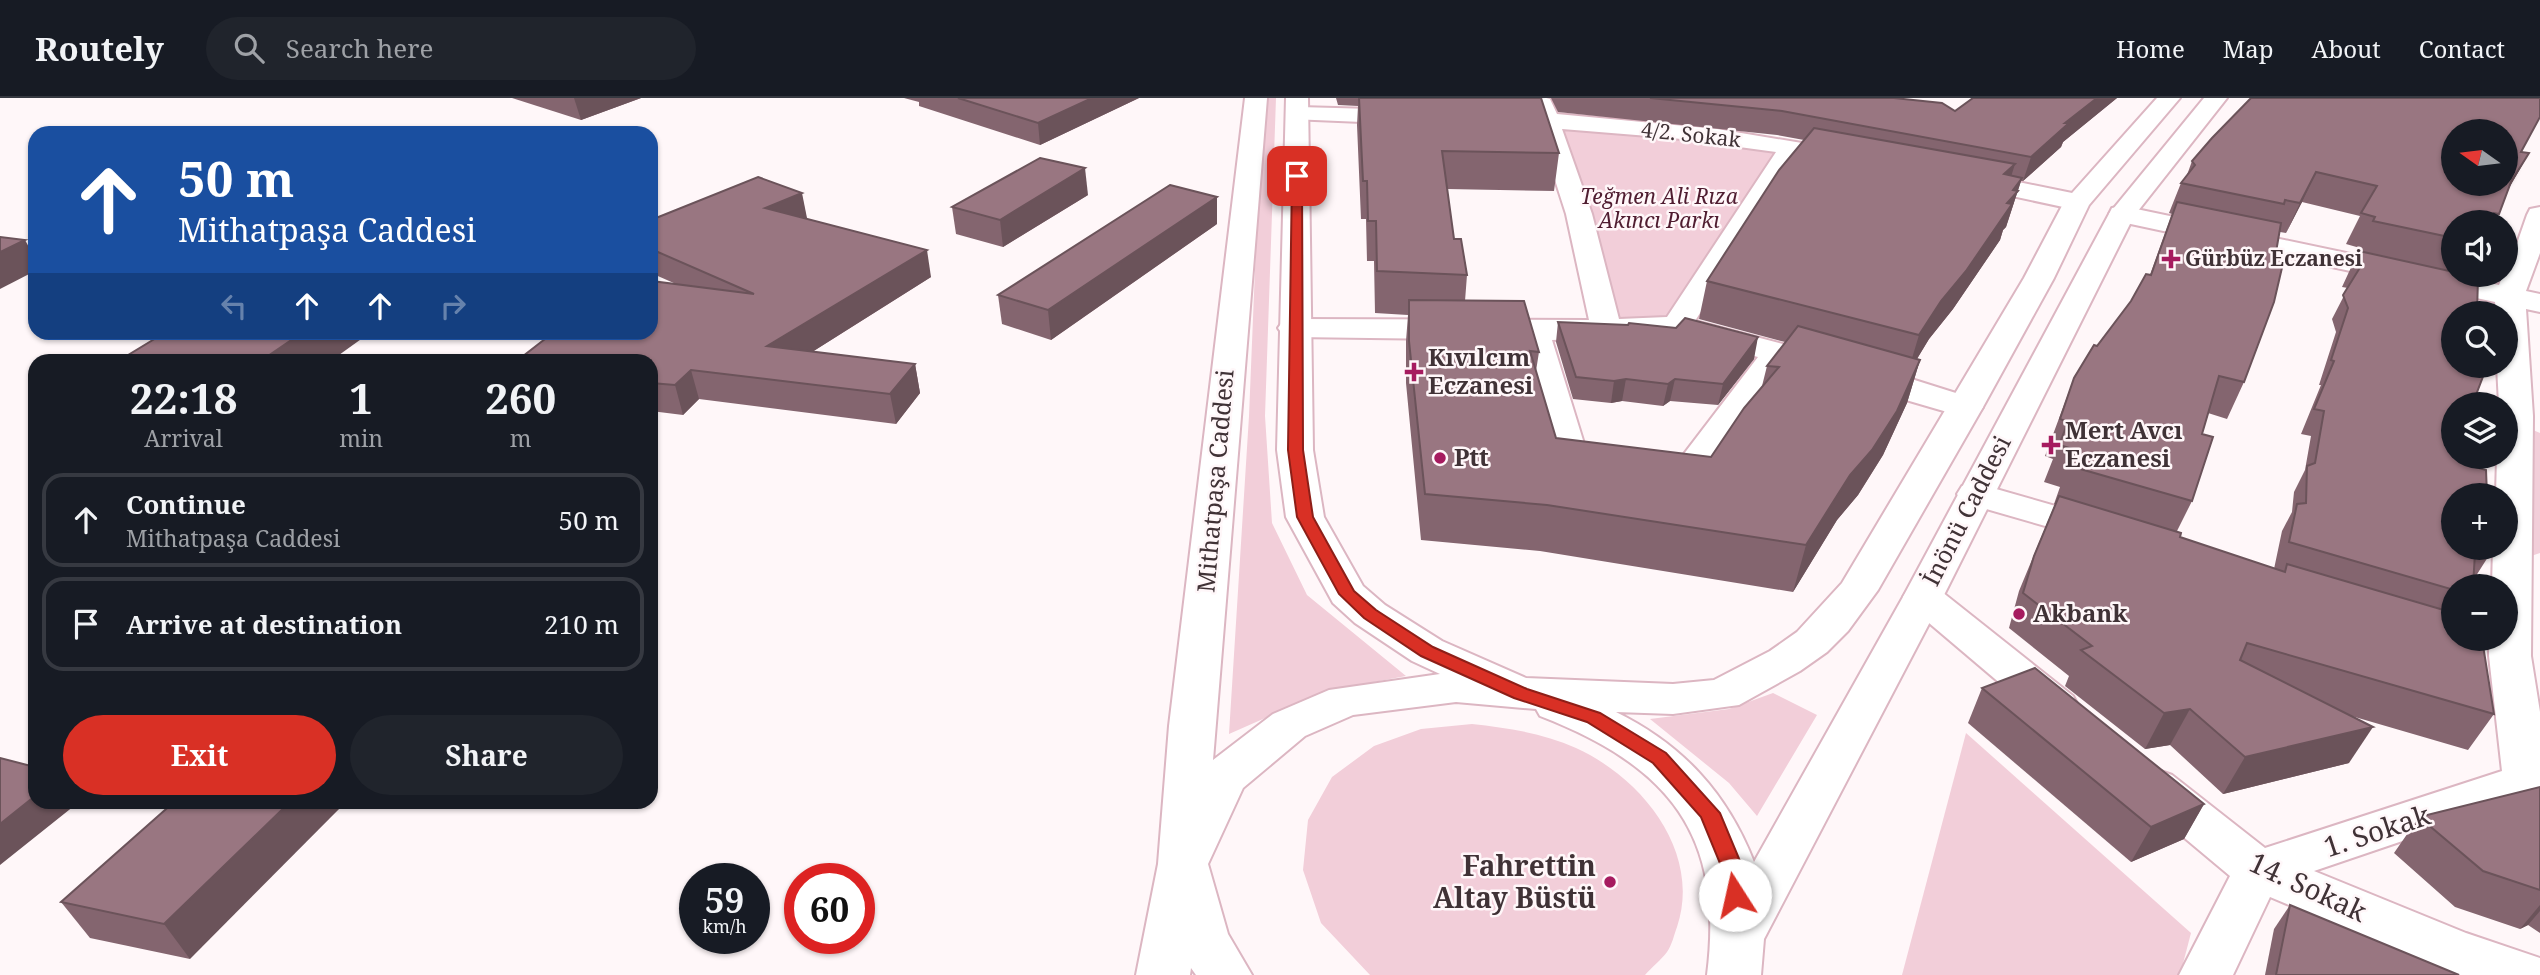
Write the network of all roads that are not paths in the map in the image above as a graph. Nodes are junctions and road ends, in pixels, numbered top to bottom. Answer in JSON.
{"nodes":[{"id":1,"x":1256,"y":98,"type":"edge"},
{"id":2,"x":2169,"y":98,"type":"edge"},
{"id":3,"x":2216,"y":98,"type":"edge"},
{"id":4,"x":1298,"y":106,"type":"edge"},
{"id":5,"x":1543,"y":109,"type":"edge"},
{"id":6,"x":1439,"y":118,"type":"edge"},
{"id":7,"x":1480,"y":118,"type":"edge"},
{"id":8,"x":1792,"y":146,"type":"junction"},
{"id":9,"x":1875,"y":162,"type":"edge"},
{"id":10,"x":1942,"y":175,"type":"edge"},
{"id":11,"x":2077,"y":201,"type":"junction"},
{"id":12,"x":2122,"y":214,"type":"junction"},
{"id":13,"x":2540,"y":215,"type":"edge"},
{"id":14,"x":2525,"y":299,"type":"edge"},
{"id":15,"x":1677,"y":326,"type":"junction"},
{"id":16,"x":1606,"y":327,"type":"junction"},
{"id":17,"x":1294,"y":328,"type":"junction"},
{"id":18,"x":1534,"y":331,"type":"junction"},
{"id":19,"x":1779,"y":352,"type":"junction"},
{"id":20,"x":1966,"y":407,"type":"junction"},
{"id":21,"x":2528,"y":420,"type":"edge"},
{"id":22,"x":1975,"y":494,"type":"junction"},
{"id":23,"x":2135,"y":542,"type":"edge"},
{"id":24,"x":2526,"y":577,"type":"edge"},
{"id":25,"x":1923,"y":597,"type":"junction"},
{"id":26,"x":1520,"y":693,"type":"junction"},
{"id":27,"x":2533,"y":781,"type":"edge"},
{"id":28,"x":1183,"y":864,"type":"junction"},
{"id":29,"x":2258,"y":870,"type":"junction"},
{"id":30,"x":1739,"y":966,"type":"edge"},
{"id":31,"x":1163,"y":975,"type":"edge"},
{"id":32,"x":1225,"y":975,"type":"edge"},
{"id":33,"x":2206,"y":975,"type":"edge"},
{"id":34,"x":2524,"y":975,"type":"edge"}],
"edges":[{"from":1,"to":28,"type":"main road","name":"Mithatpaşa Caddesi"},
{"from":2,"to":11,"type":"main road","name":"İnönü Caddesi"},
{"from":3,"to":12,"type":"main road","name":"İnönü Caddesi"},
{"from":4,"to":6,"type":"main road"},
{"from":4,"to":17,"type":"main road"},
{"from":5,"to":7,"type":"main road","name":"4/2. Sokak"},
{"from":5,"to":8,"type":"main road","name":"4/2. Sokak"},
{"from":5,"to":16,"type":"main road"},
{"from":8,"to":9,"type":"main road","name":"4/2. Sokak"},
{"from":8,"to":15,"type":"main road"},
{"from":10,"to":11,"type":"main road"},
{"from":11,"to":20,"type":"main road","name":"İnönü Caddesi"},
{"from":12,"to":14,"type":"main road"},
{"from":12,"to":22,"type":"main road","name":"İnönü Caddesi"},
{"from":13,"to":14,"type":"main road"},
{"from":14,"to":21,"type":"main road"},
{"from":15,"to":16,"type":"main road"},
{"from":15,"to":19,"type":"main road"},
{"from":16,"to":18,"type":"main road"},
{"from":17,"to":18,"type":"main road"},
{"from":17,"to":26,"type":"main road"},
{"from":18,"to":19,"type":"main road"},
{"from":19,"to":20,"type":"main road"},
{"from":20,"to":26,"type":"main road","name":"İnönü Caddesi"},
{"from":21,"to":24,"type":"main road"},
{"from":22,"to":23,"type":"main road"},
{"from":22,"to":25,"type":"main road","name":"İnönü Caddesi"},
{"from":24,"to":27,"type":"main road"},
{"from":25,"to":29,"type":"main road","name":"14. Sokak"},
{"from":25,"to":30,"type":"main road","name":"İnönü Caddesi"},
{"from":26,"to":28,"type":"main road"},
{"from":26,"to":30,"type":"main road"},
{"from":27,"to":29,"type":"main road","name":"1. Sokak"},
{"from":28,"to":31,"type":"main road"},
{"from":28,"to":32,"type":"main road"},
{"from":29,"to":33,"type":"main road"},
{"from":29,"to":34,"type":"main road","name":"14. Sokak"}]}
